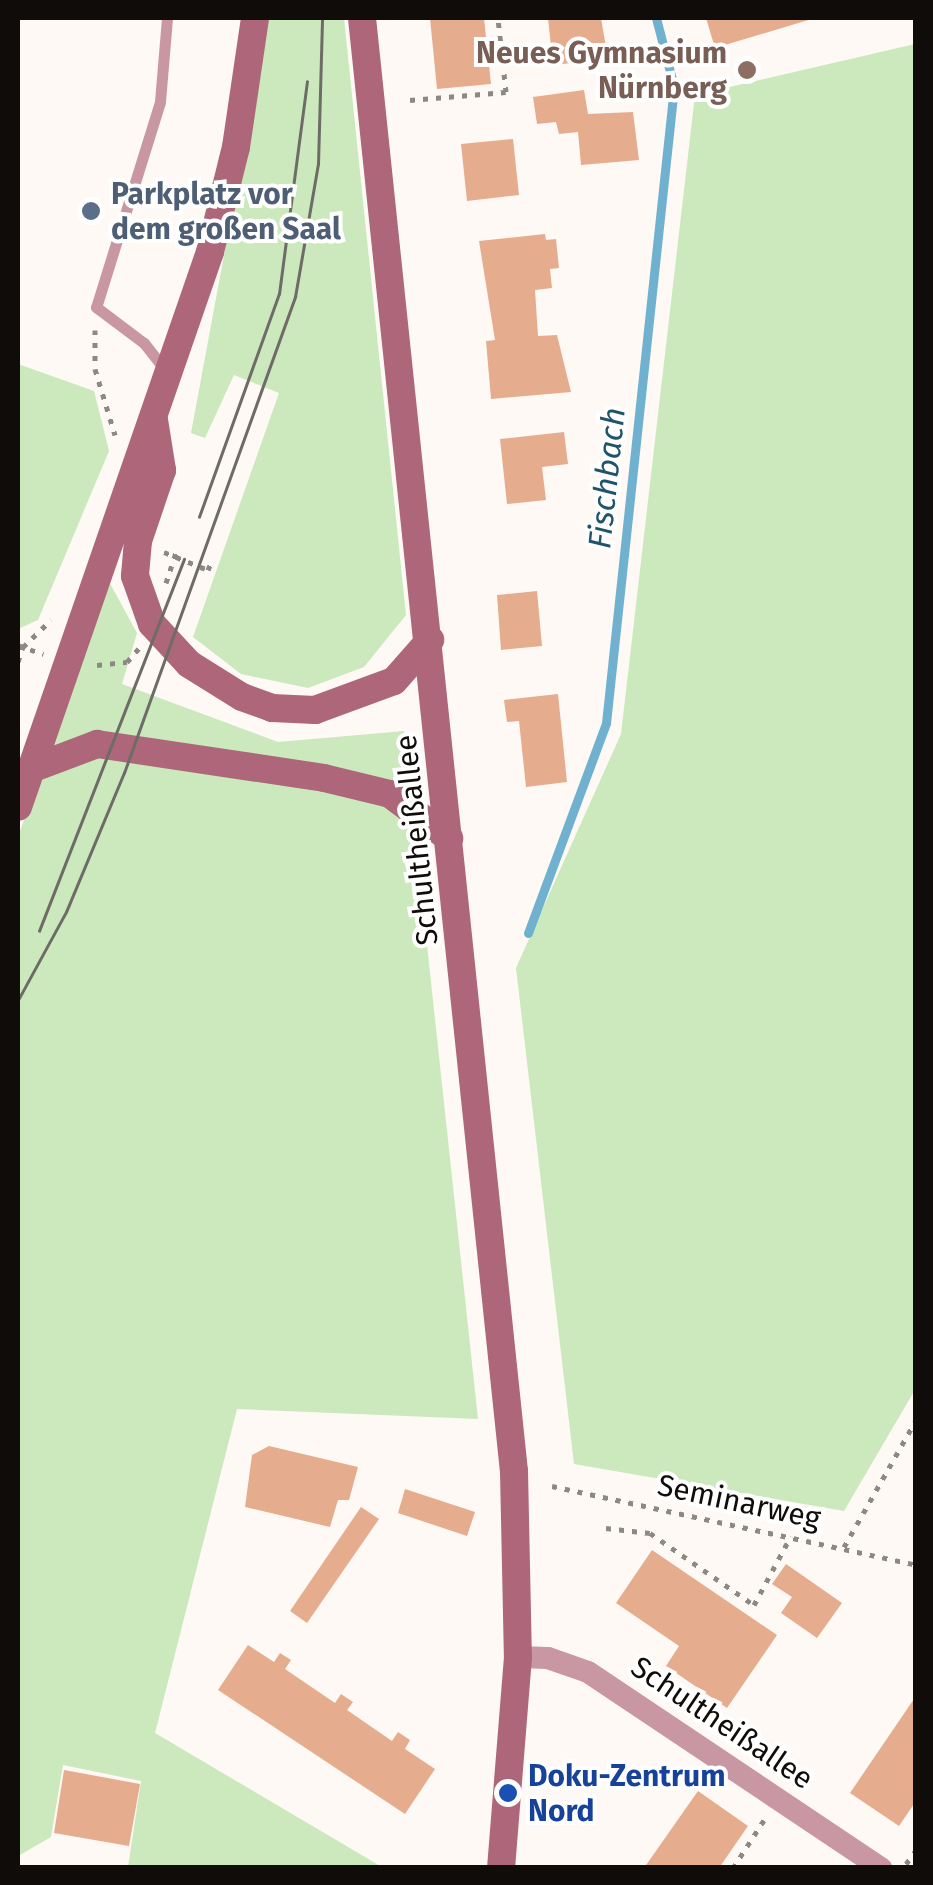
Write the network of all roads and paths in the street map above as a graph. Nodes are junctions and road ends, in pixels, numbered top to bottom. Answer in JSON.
{"nodes":[{"id":1,"x":166,"y":18,"type":"edge"},
{"id":2,"x":255,"y":18,"type":"edge"},
{"id":3,"x":362,"y":18,"type":"edge"},
{"id":4,"x":498,"y":18,"type":"edge"},
{"id":5,"x":410,"y":100,"type":"dead end"},
{"id":6,"x":96,"y":307,"type":"junction"},
{"id":7,"x":170,"y":375,"type":"junction"},
{"id":8,"x":154,"y":418,"type":"junction"},
{"id":9,"x":116,"y":440,"type":"dead end"},
{"id":10,"x":178,"y":547,"type":"dead end"},
{"id":11,"x":57,"y":603,"type":"dead end"},
{"id":12,"x":152,"y":624,"type":"junction"},
{"id":13,"x":430,"y":640,"type":"junction"},
{"id":14,"x":20,"y":646,"type":"edge"},
{"id":15,"x":18,"y":662,"type":"edge"},
{"id":16,"x":66,"y":662,"type":"junction"},
{"id":17,"x":31,"y":769,"type":"junction"},
{"id":18,"x":18,"y":807,"type":"edge"},
{"id":19,"x":449,"y":838,"type":"junction"},
{"id":20,"x":916,"y":1420,"type":"edge"},
{"id":21,"x":552,"y":1486,"type":"dead end"},
{"id":22,"x":606,"y":1528,"type":"dead end"},
{"id":23,"x":790,"y":1536,"type":"junction"},
{"id":24,"x":844,"y":1547,"type":"junction"},
{"id":25,"x":916,"y":1565,"type":"edge"},
{"id":26,"x":518,"y":1657,"type":"junction"},
{"id":27,"x":778,"y":1800,"type":"junction"},
{"id":28,"x":916,"y":1850,"type":"edge"},
{"id":29,"x":501,"y":1868,"type":"edge"},
{"id":30,"x":732,"y":1868,"type":"edge"},
{"id":31,"x":881,"y":1868,"type":"edge"},
{"id":32,"x":904,"y":1868,"type":"edge"}],
"edges":[{"from":1,"to":6,"type":"lane"},
{"from":2,"to":7,"type":"main road"},
{"from":3,"to":13,"type":"main road","name":"Schultheißallee"},
{"from":4,"to":5,"type":"path"},
{"from":6,"to":7,"type":"lane"},
{"from":6,"to":9,"type":"path"},
{"from":7,"to":8,"type":"main road"},
{"from":8,"to":12,"type":"main road"},
{"from":8,"to":16,"type":"main road"},
{"from":10,"to":12,"type":"path"},
{"from":11,"to":14,"type":"path"},
{"from":12,"to":13,"type":"main road"},
{"from":12,"to":16,"type":"path"},
{"from":13,"to":19,"type":"main road","name":"Schultheißallee"},
{"from":14,"to":15,"type":"path"},
{"from":14,"to":16,"type":"path"},
{"from":16,"to":17,"type":"main road"},
{"from":17,"to":18,"type":"main road"},
{"from":17,"to":19,"type":"main road"},
{"from":19,"to":26,"type":"main road","name":"Schultheißallee"},
{"from":20,"to":24,"type":"path"},
{"from":21,"to":23,"type":"path","name":"Seminarweg"},
{"from":22,"to":23,"type":"path"},
{"from":23,"to":24,"type":"path","name":"Seminarweg"},
{"from":24,"to":25,"type":"path","name":"Seminarweg"},
{"from":26,"to":27,"type":"street","name":"Schultheißallee"},
{"from":26,"to":29,"type":"main road","name":"Schultheißallee"},
{"from":27,"to":30,"type":"path"},
{"from":27,"to":31,"type":"street","name":"Schultheißallee"},
{"from":28,"to":32,"type":"path"}]}
